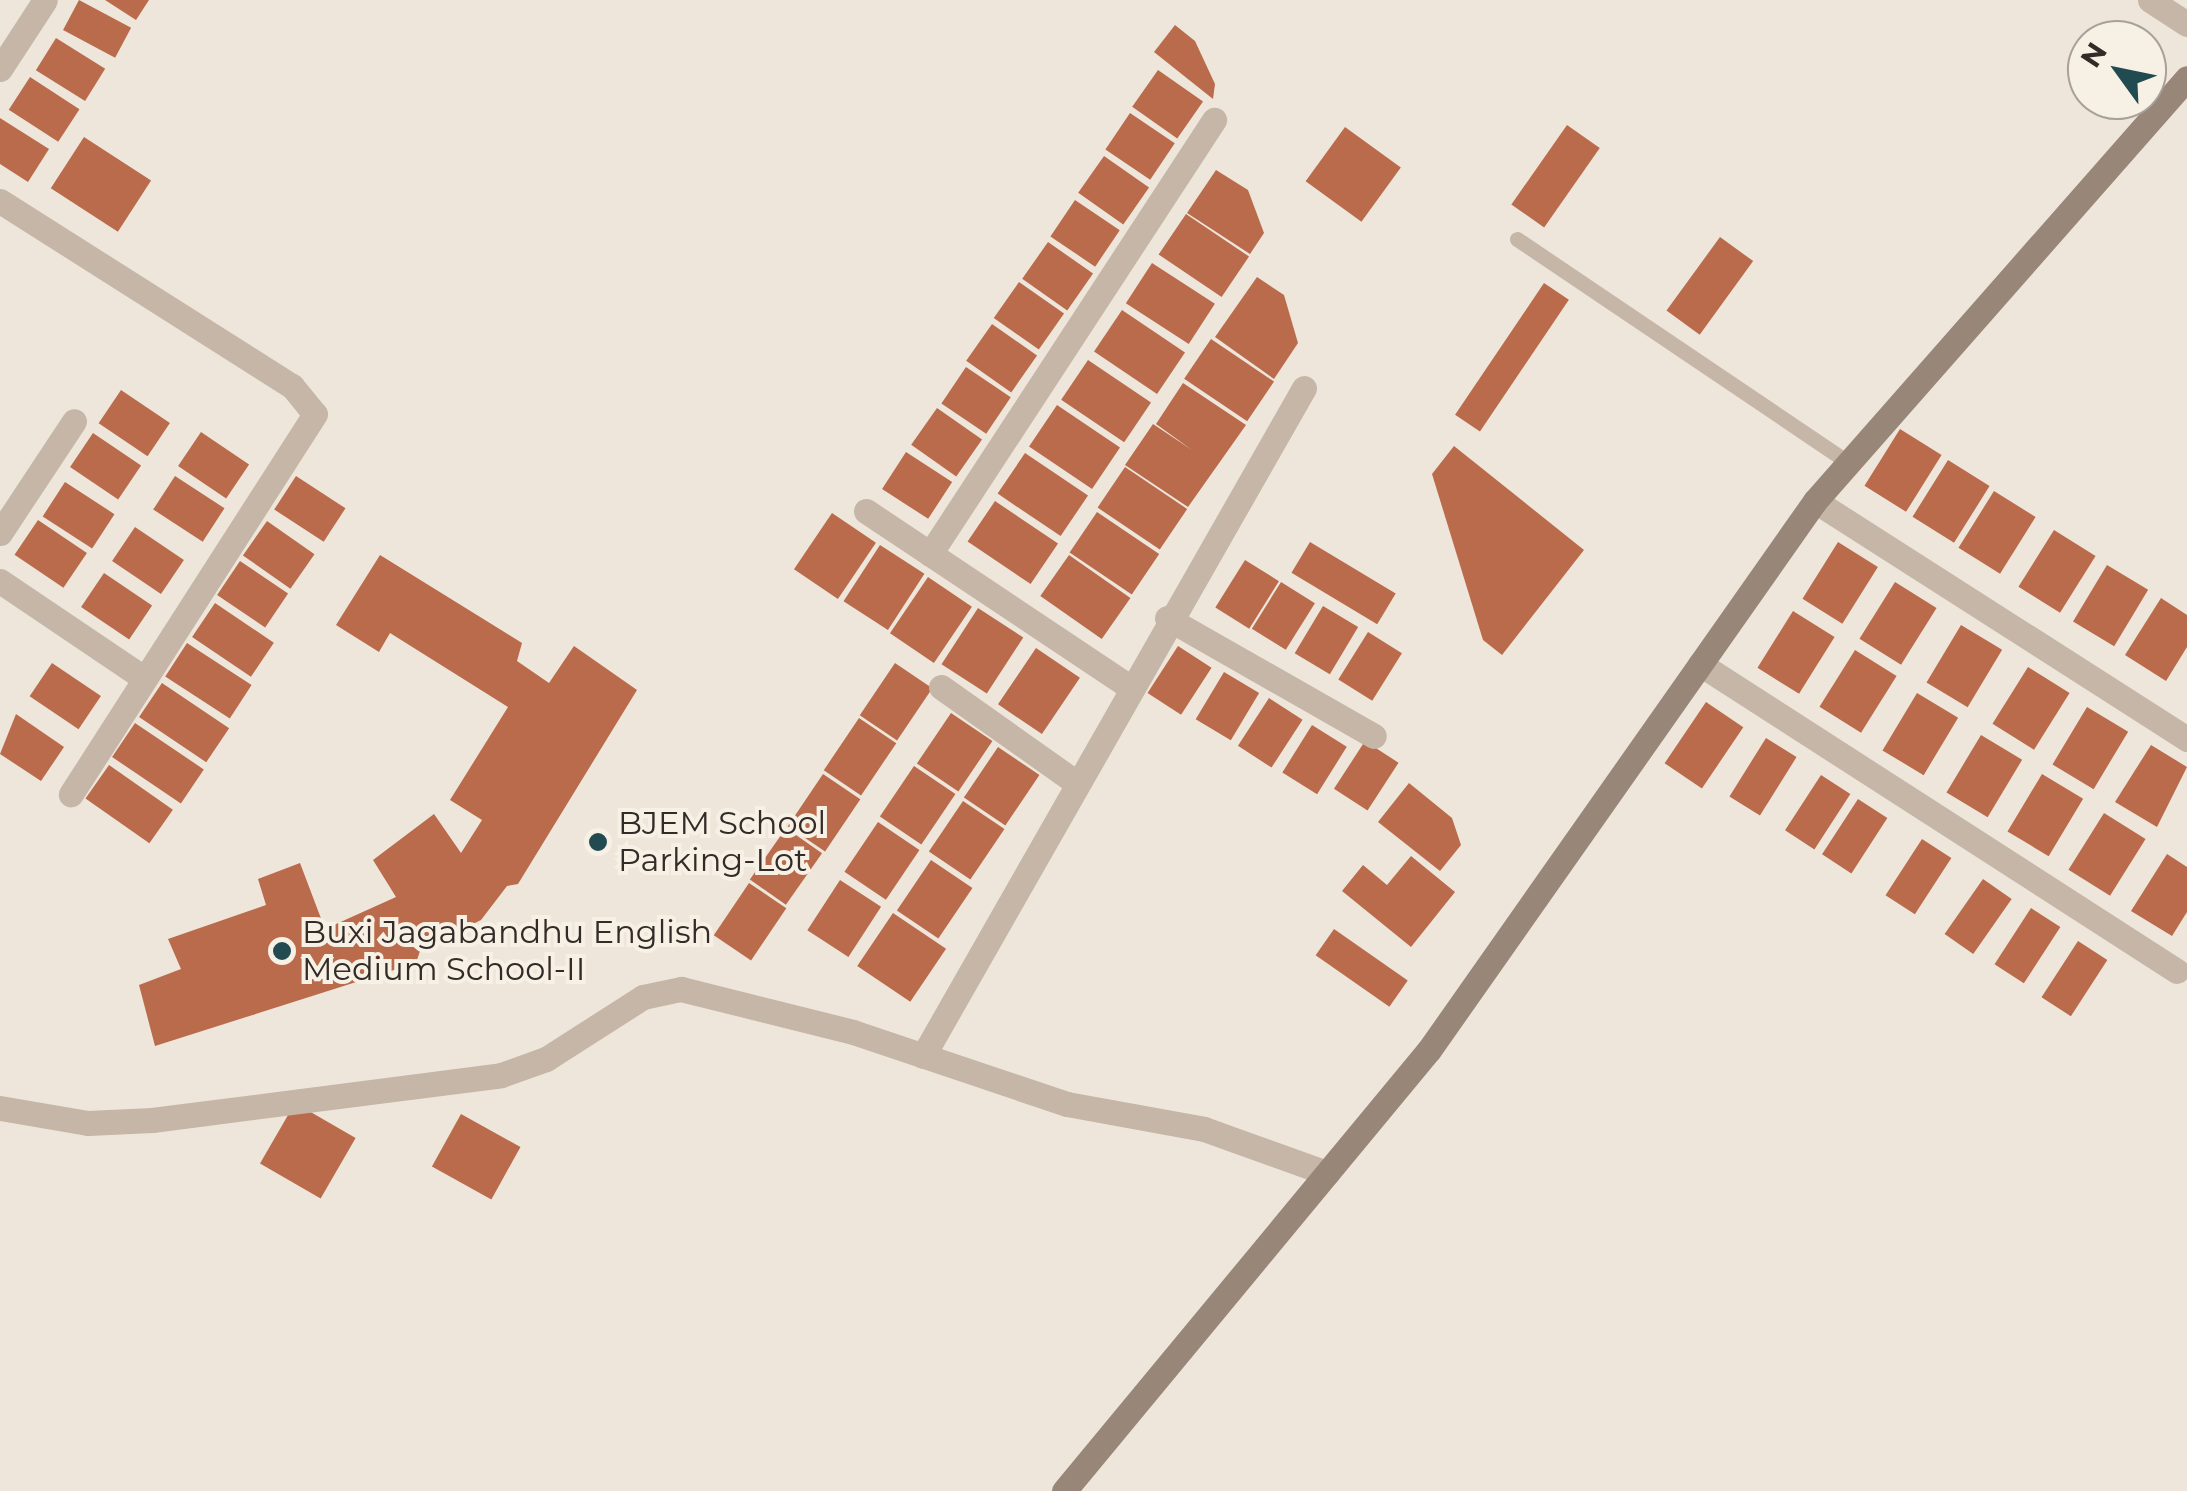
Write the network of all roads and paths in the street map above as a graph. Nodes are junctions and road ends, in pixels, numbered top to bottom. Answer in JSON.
{"nodes":[{"id":1,"x":45,"y":0,"type":"edge"},
{"id":2,"x":2150,"y":0,"type":"edge"},
{"id":3,"x":2187,"y":24,"type":"edge"},
{"id":4,"x":0,"y":69,"type":"edge"},
{"id":5,"x":2186,"y":81,"type":"edge"},
{"id":6,"x":1214,"y":120,"type":"dead end"},
{"id":7,"x":0,"y":201,"type":"edge"},
{"id":8,"x":1518,"y":240,"type":"dead end"},
{"id":9,"x":1304,"y":388,"type":"dead end"},
{"id":10,"x":74,"y":421,"type":"dead end"},
{"id":11,"x":1848,"y":463,"type":"junction"},
{"id":12,"x":1815,"y":501,"type":"junction"},
{"id":13,"x":866,"y":511,"type":"dead end"},
{"id":14,"x":0,"y":533,"type":"edge"},
{"id":15,"x":930,"y":554,"type":"junction"},
{"id":16,"x":0,"y":581,"type":"edge"},
{"id":17,"x":1168,"y":618,"type":"junction"},
{"id":18,"x":1700,"y":664,"type":"junction"},
{"id":19,"x":144,"y":678,"type":"junction"},
{"id":20,"x":1128,"y":686,"type":"junction"},
{"id":21,"x":940,"y":688,"type":"dead end"},
{"id":22,"x":1374,"y":736,"type":"dead end"},
{"id":23,"x":2187,"y":738,"type":"edge"},
{"id":24,"x":1075,"y":782,"type":"junction"},
{"id":25,"x":71,"y":794,"type":"dead end"},
{"id":26,"x":2177,"y":971,"type":"dead end"},
{"id":27,"x":923,"y":1056,"type":"junction"},
{"id":28,"x":0,"y":1108,"type":"edge"},
{"id":29,"x":1327,"y":1173,"type":"junction"},
{"id":30,"x":1064,"y":1491,"type":"edge"}],
"edges":[{"from":1,"to":4,"type":"street"},
{"from":2,"to":3,"type":"street"},
{"from":5,"to":11,"type":"street"},
{"from":6,"to":15,"type":"street"},
{"from":7,"to":19,"type":"street"},
{"from":8,"to":11,"type":"lane"},
{"from":9,"to":17,"type":"street"},
{"from":10,"to":14,"type":"street"},
{"from":11,"to":12,"type":"street"},
{"from":12,"to":18,"type":"street"},
{"from":12,"to":23,"type":"street"},
{"from":13,"to":15,"type":"street"},
{"from":15,"to":20,"type":"street"},
{"from":16,"to":19,"type":"street"},
{"from":17,"to":20,"type":"street"},
{"from":17,"to":22,"type":"street"},
{"from":18,"to":26,"type":"street"},
{"from":18,"to":29,"type":"street"},
{"from":19,"to":25,"type":"street"},
{"from":20,"to":24,"type":"street"},
{"from":21,"to":24,"type":"street"},
{"from":24,"to":27,"type":"street"},
{"from":27,"to":28,"type":"street"},
{"from":27,"to":29,"type":"street"},
{"from":29,"to":30,"type":"street"}]}
